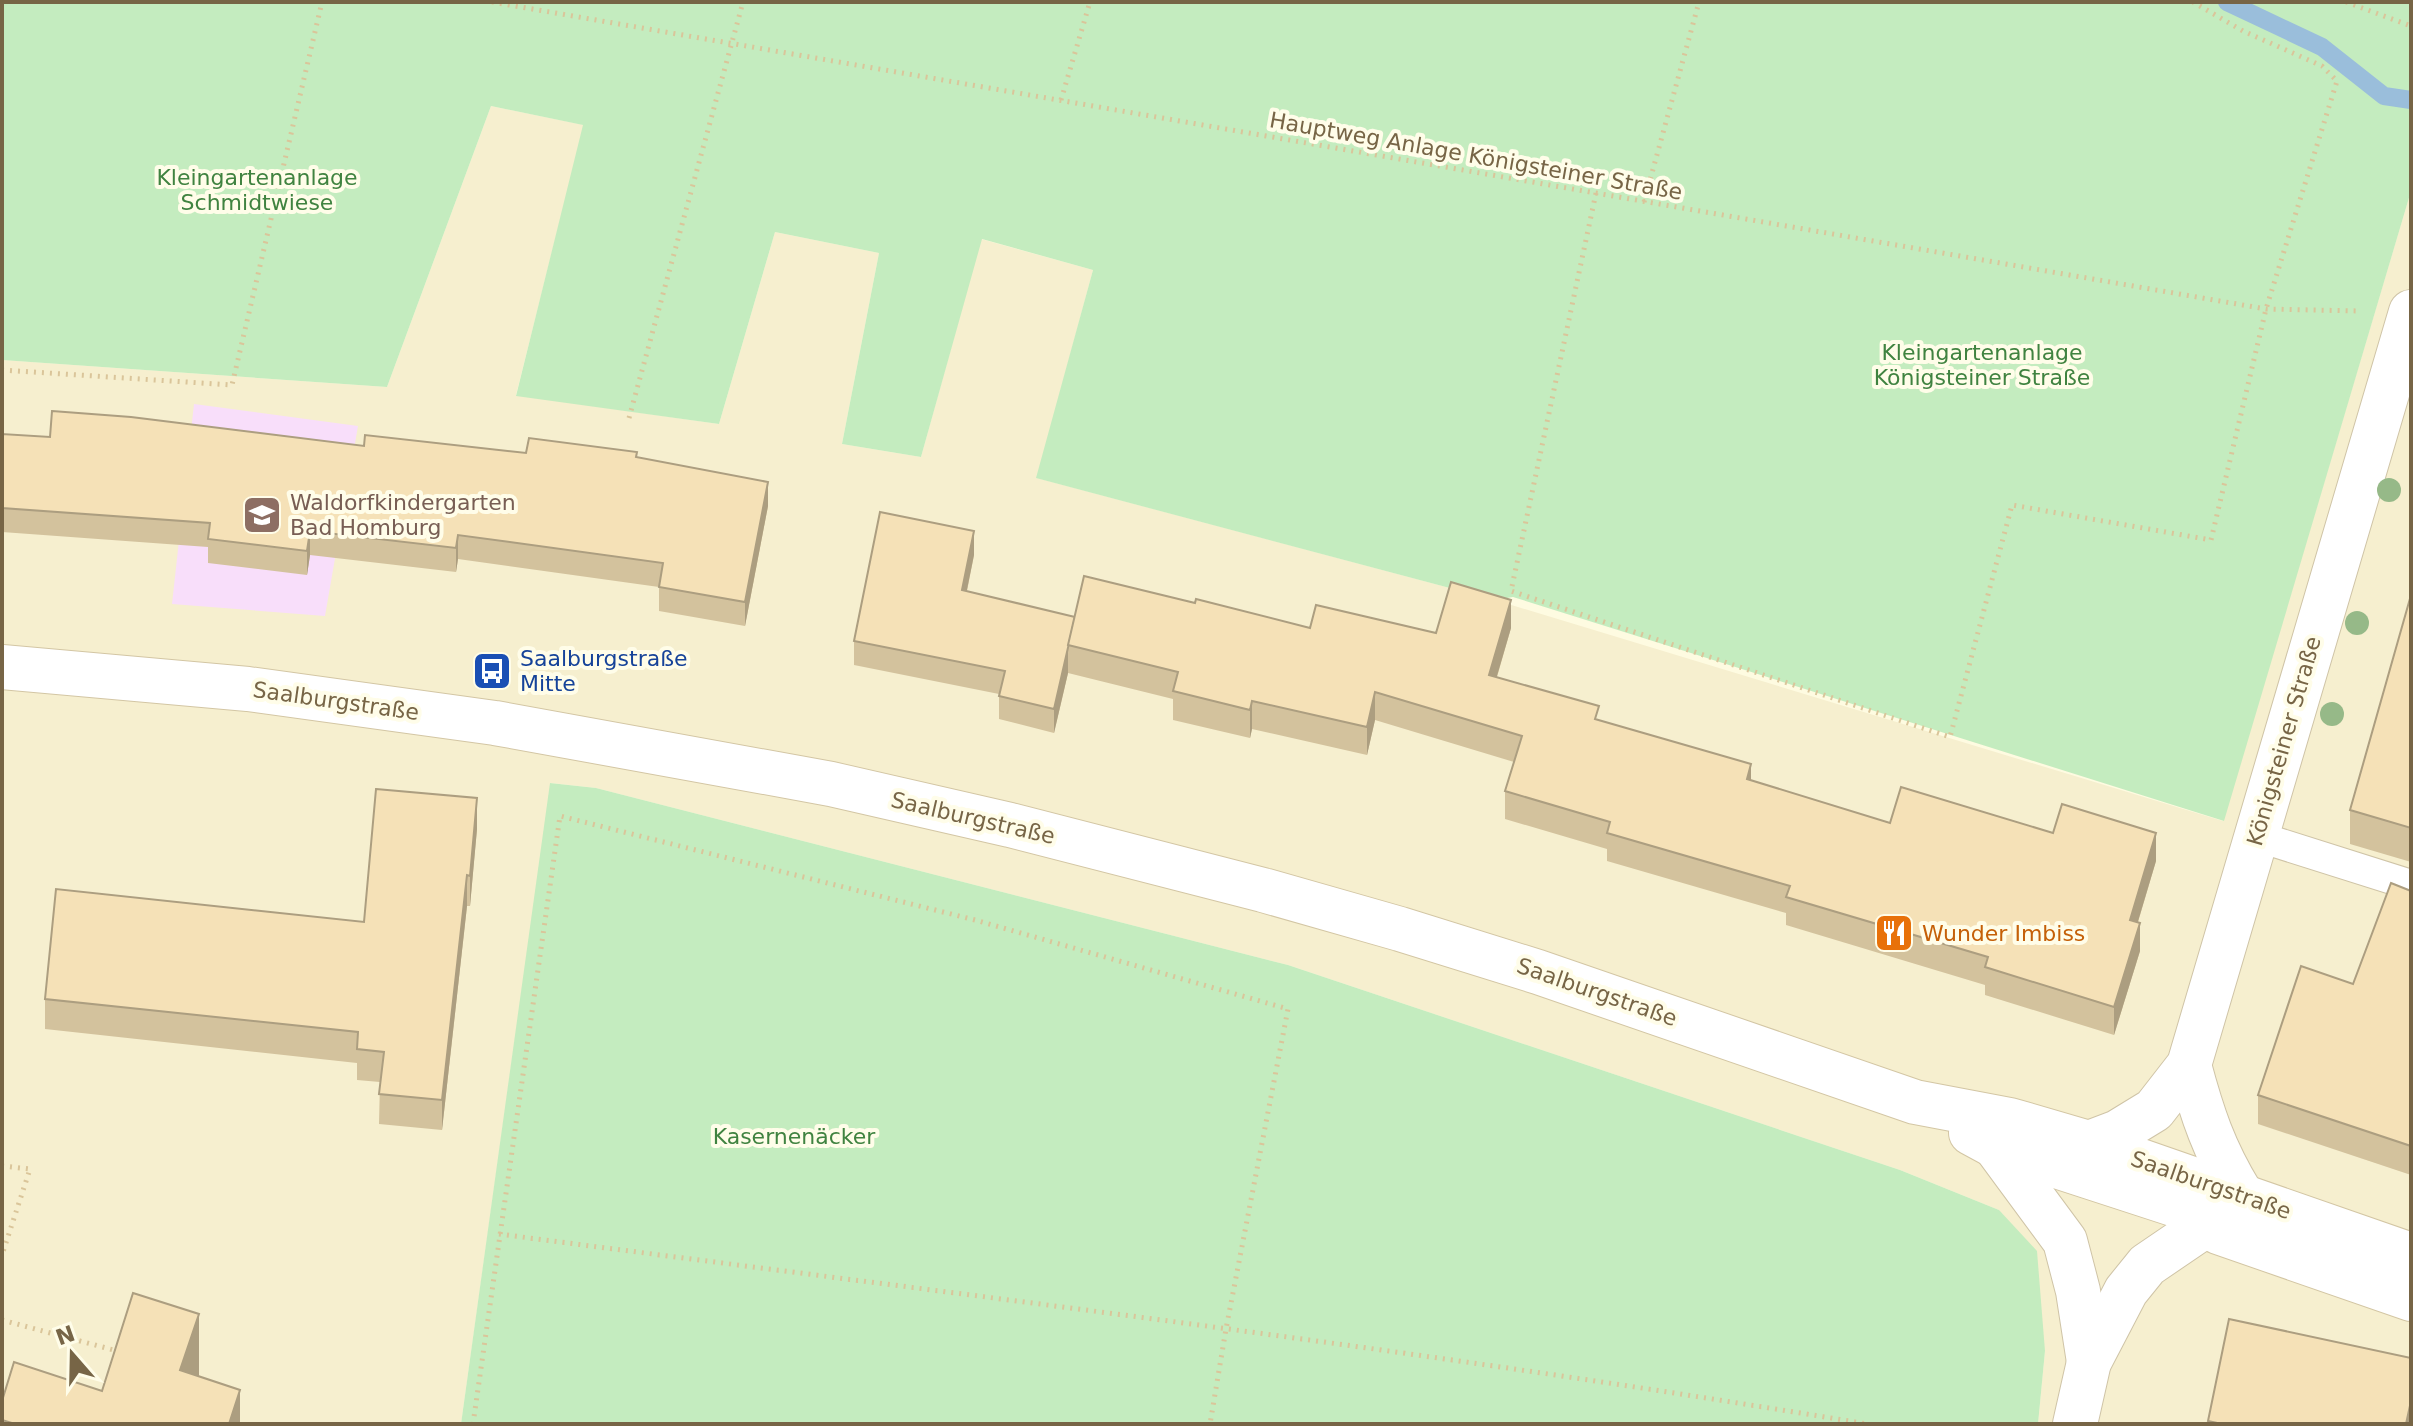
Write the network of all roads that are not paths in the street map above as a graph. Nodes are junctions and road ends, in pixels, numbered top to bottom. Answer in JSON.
{"nodes":[{"id":1,"x":2406,"y":328,"type":"edge"},
{"id":2,"x":2395,"y":431,"type":"edge"},
{"id":3,"x":2,"y":667,"type":"edge"},
{"id":4,"x":2256,"y":836,"type":"junction"},
{"id":5,"x":2411,"y":885,"type":"edge"},
{"id":6,"x":2189,"y":1065,"type":"junction"},
{"id":7,"x":1915,"y":1102,"type":"junction"},
{"id":8,"x":2089,"y":1143,"type":"junction"},
{"id":9,"x":1995,"y":1146,"type":"junction"},
{"id":10,"x":2228,"y":1206,"type":"junction"},
{"id":11,"x":2411,"y":1255,"type":"edge"},
{"id":12,"x":2411,"y":1299,"type":"edge"},
{"id":13,"x":2089,"y":1362,"type":"junction"},
{"id":14,"x":2075,"y":1424,"type":"edge"}],
"edges":[{"from":1,"to":2,"type":"street","name":"Königsteiner Straße"},
{"from":2,"to":4,"type":"street","name":"Königsteiner Straße"},
{"from":3,"to":7,"type":"street","name":"Saalburgstraße"},
{"from":4,"to":5,"type":"lane"},
{"from":4,"to":6,"type":"street","name":"Königsteiner Straße"},
{"from":6,"to":8,"type":"street","name":"Königsteiner Straße"},
{"from":6,"to":10,"type":"street"},
{"from":7,"to":8,"type":"street","name":"Saalburgstraße"},
{"from":7,"to":9,"type":"street","name":"Saalburgstraße"},
{"from":8,"to":10,"type":"street","name":"Saalburgstraße"},
{"from":9,"to":10,"type":"street","name":"Saalburgstraße"},
{"from":9,"to":13,"type":"street"},
{"from":10,"to":11,"type":"street","name":"Saalburgstraße"},
{"from":10,"to":12,"type":"street","name":"Saalburgstraße"},
{"from":10,"to":13,"type":"street"},
{"from":13,"to":14,"type":"street"}]}
